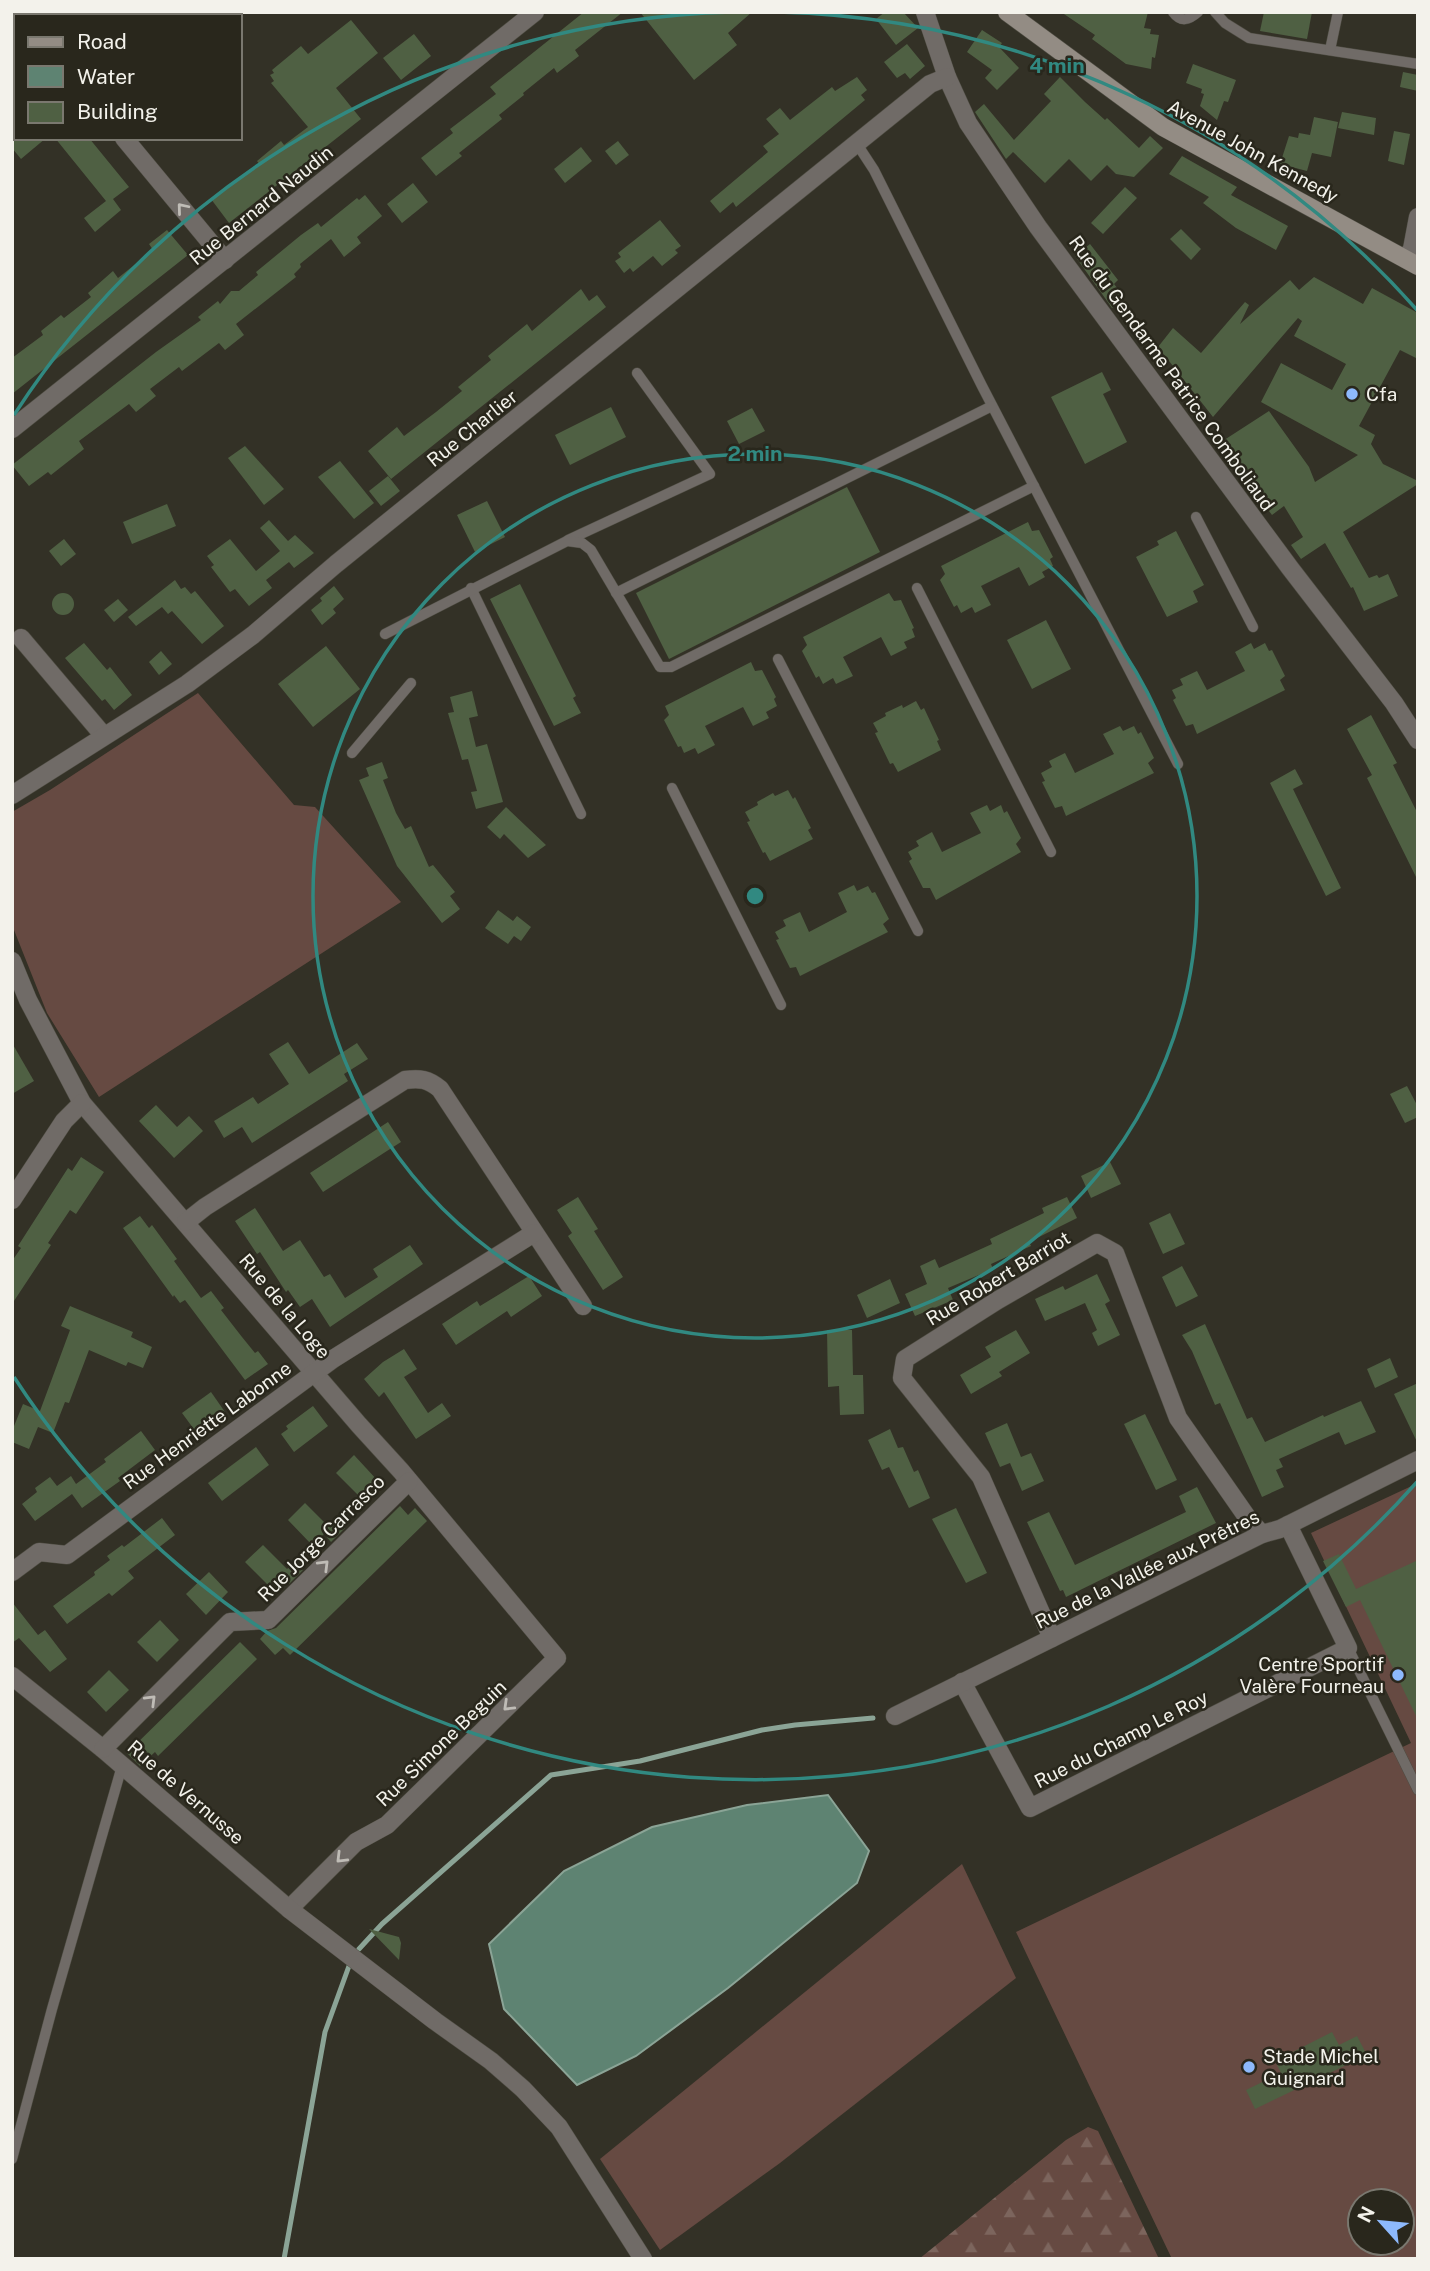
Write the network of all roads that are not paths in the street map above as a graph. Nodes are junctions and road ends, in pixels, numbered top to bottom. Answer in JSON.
{"nodes":[{"id":1,"x":534,"y":12,"type":"edge"},
{"id":2,"x":925,"y":12,"type":"edge"},
{"id":3,"x":1007,"y":12,"type":"edge"},
{"id":4,"x":1173,"y":12,"type":"edge"},
{"id":5,"x":1198,"y":12,"type":"edge"},
{"id":6,"x":1215,"y":12,"type":"edge"},
{"id":7,"x":1338,"y":12,"type":"edge"},
{"id":8,"x":1330,"y":50,"type":"junction"},
{"id":9,"x":1418,"y":64,"type":"edge"},
{"id":10,"x":947,"y":77,"type":"junction"},
{"id":11,"x":126,"y":140,"type":"edge"},
{"id":12,"x":856,"y":144,"type":"junction"},
{"id":13,"x":1418,"y":217,"type":"edge"},
{"id":14,"x":225,"y":260,"type":"junction"},
{"id":15,"x":1412,"y":262,"type":"edge"},
{"id":16,"x":637,"y":373,"type":"dead end"},
{"id":17,"x":992,"y":406,"type":"junction"},
{"id":18,"x":12,"y":429,"type":"edge"},
{"id":19,"x":1034,"y":486,"type":"junction"},
{"id":20,"x":1195,"y":517,"type":"dead end"},
{"id":21,"x":567,"y":541,"type":"junction"},
{"id":22,"x":471,"y":588,"type":"junction"},
{"id":23,"x":917,"y":588,"type":"dead end"},
{"id":24,"x":616,"y":593,"type":"junction"},
{"id":25,"x":1253,"y":627,"type":"dead end"},
{"id":26,"x":385,"y":634,"type":"dead end"},
{"id":27,"x":21,"y":638,"type":"dead end"},
{"id":28,"x":778,"y":659,"type":"dead end"},
{"id":29,"x":411,"y":683,"type":"dead end"},
{"id":30,"x":104,"y":736,"type":"junction"},
{"id":31,"x":1418,"y":740,"type":"edge"},
{"id":32,"x":352,"y":753,"type":"dead end"},
{"id":33,"x":1178,"y":764,"type":"dead end"},
{"id":34,"x":672,"y":788,"type":"dead end"},
{"id":35,"x":12,"y":795,"type":"edge"},
{"id":36,"x":581,"y":814,"type":"dead end"},
{"id":37,"x":1051,"y":852,"type":"dead end"},
{"id":38,"x":918,"y":931,"type":"dead end"},
{"id":39,"x":12,"y":961,"type":"edge"},
{"id":40,"x":781,"y":1005,"type":"dead end"},
{"id":41,"x":82,"y":1102,"type":"junction"},
{"id":42,"x":12,"y":1200,"type":"edge"},
{"id":43,"x":186,"y":1222,"type":"junction"},
{"id":44,"x":534,"y":1233,"type":"junction"},
{"id":45,"x":583,"y":1306,"type":"dead end"},
{"id":46,"x":314,"y":1373,"type":"junction"},
{"id":47,"x":1418,"y":1460,"type":"edge"},
{"id":48,"x":409,"y":1481,"type":"junction"},
{"id":49,"x":1289,"y":1525,"type":"junction"},
{"id":50,"x":1262,"y":1534,"type":"junction"},
{"id":51,"x":12,"y":1572,"type":"edge"},
{"id":52,"x":1052,"y":1638,"type":"junction"},
{"id":53,"x":1348,"y":1648,"type":"junction"},
{"id":54,"x":557,"y":1658,"type":"joint"},
{"id":55,"x":12,"y":1676,"type":"edge"},
{"id":56,"x":962,"y":1682,"type":"junction"},
{"id":57,"x":895,"y":1716,"type":"dead end"},
{"id":58,"x":103,"y":1749,"type":"junction"},
{"id":59,"x":122,"y":1766,"type":"junction"},
{"id":60,"x":1418,"y":1790,"type":"edge"},
{"id":61,"x":289,"y":1909,"type":"junction"},
{"id":62,"x":12,"y":2160,"type":"edge"},
{"id":63,"x":643,"y":2259,"type":"edge"}],
"edges":[{"from":1,"to":14,"type":"street","name":"Rue Bernard Naudin"},
{"from":2,"to":10,"type":"street","name":"Rue du Gendarme Patrice Comboliaud"},
{"from":3,"to":15,"type":"main road","name":"Avenue John Kennedy"},
{"from":4,"to":5,"type":"lane"},
{"from":6,"to":8,"type":"lane"},
{"from":7,"to":8,"type":"lane"},
{"from":8,"to":9,"type":"lane"},
{"from":10,"to":12,"type":"street","name":"Rue Charlier"},
{"from":10,"to":31,"type":"street","name":"Rue du Gendarme Patrice Comboliaud"},
{"from":14,"to":11,"type":"street","one_way":true},
{"from":12,"to":17,"type":"lane"},
{"from":12,"to":30,"type":"street","name":"Rue Charlier"},
{"from":13,"to":15,"type":"street"},
{"from":14,"to":18,"type":"street","name":"Rue Bernard Naudin"},
{"from":16,"to":21,"type":"lane"},
{"from":17,"to":19,"type":"lane"},
{"from":17,"to":24,"type":"lane"},
{"from":19,"to":24,"type":"lane"},
{"from":19,"to":33,"type":"lane"},
{"from":20,"to":25,"type":"lane"},
{"from":21,"to":22,"type":"lane"},
{"from":21,"to":24,"type":"lane"},
{"from":22,"to":26,"type":"lane"},
{"from":22,"to":36,"type":"lane"},
{"from":23,"to":37,"type":"lane"},
{"from":27,"to":30,"type":"street"},
{"from":28,"to":38,"type":"lane"},
{"from":29,"to":32,"type":"lane"},
{"from":30,"to":35,"type":"street","name":"Rue Charlier"},
{"from":34,"to":40,"type":"lane"},
{"from":39,"to":41,"type":"street","name":"Rue de la Loge"},
{"from":41,"to":42,"type":"street"},
{"from":41,"to":43,"type":"street","name":"Rue de la Loge"},
{"from":43,"to":44,"type":"street"},
{"from":43,"to":46,"type":"street","name":"Rue de la Loge"},
{"from":44,"to":45,"type":"street"},
{"from":44,"to":46,"type":"street","name":"Rue Henriette Labonne"},
{"from":46,"to":48,"type":"street","name":"Rue de la Loge"},
{"from":46,"to":51,"type":"street","name":"Rue Henriette Labonne"},
{"from":47,"to":49,"type":"street","name":"Rue de la Vallée aux Prêtres"},
{"from":48,"to":54,"type":"street","name":"Rue de la Loge"},
{"from":58,"to":48,"type":"street","name":"Rue Jorge Carrasco","one_way":true},
{"from":49,"to":50,"type":"street","name":"Rue de la Vallée aux Prêtres"},
{"from":49,"to":53,"type":"street"},
{"from":50,"to":52,"type":"street","name":"Rue de la Vallée aux Prêtres"},
{"from":50,"to":52,"type":"street","name":"Rue Robert Barriot"},
{"from":52,"to":56,"type":"street","name":"Rue de la Vallée aux Prêtres"},
{"from":53,"to":56,"type":"street","name":"Rue du Champ Le Roy"},
{"from":53,"to":60,"type":"lane"},
{"from":54,"to":61,"type":"street","name":"Rue Simone Beguin","one_way":true},
{"from":55,"to":58,"type":"street","name":"Rue de Vernusse"},
{"from":56,"to":57,"type":"street","name":"Rue de la Vallée aux Prêtres"},
{"from":58,"to":59,"type":"street","name":"Rue de Vernusse"},
{"from":59,"to":61,"type":"street","name":"Rue de Vernusse"},
{"from":59,"to":62,"type":"lane"},
{"from":61,"to":63,"type":"street","name":"Rue de Vernusse"}]}
